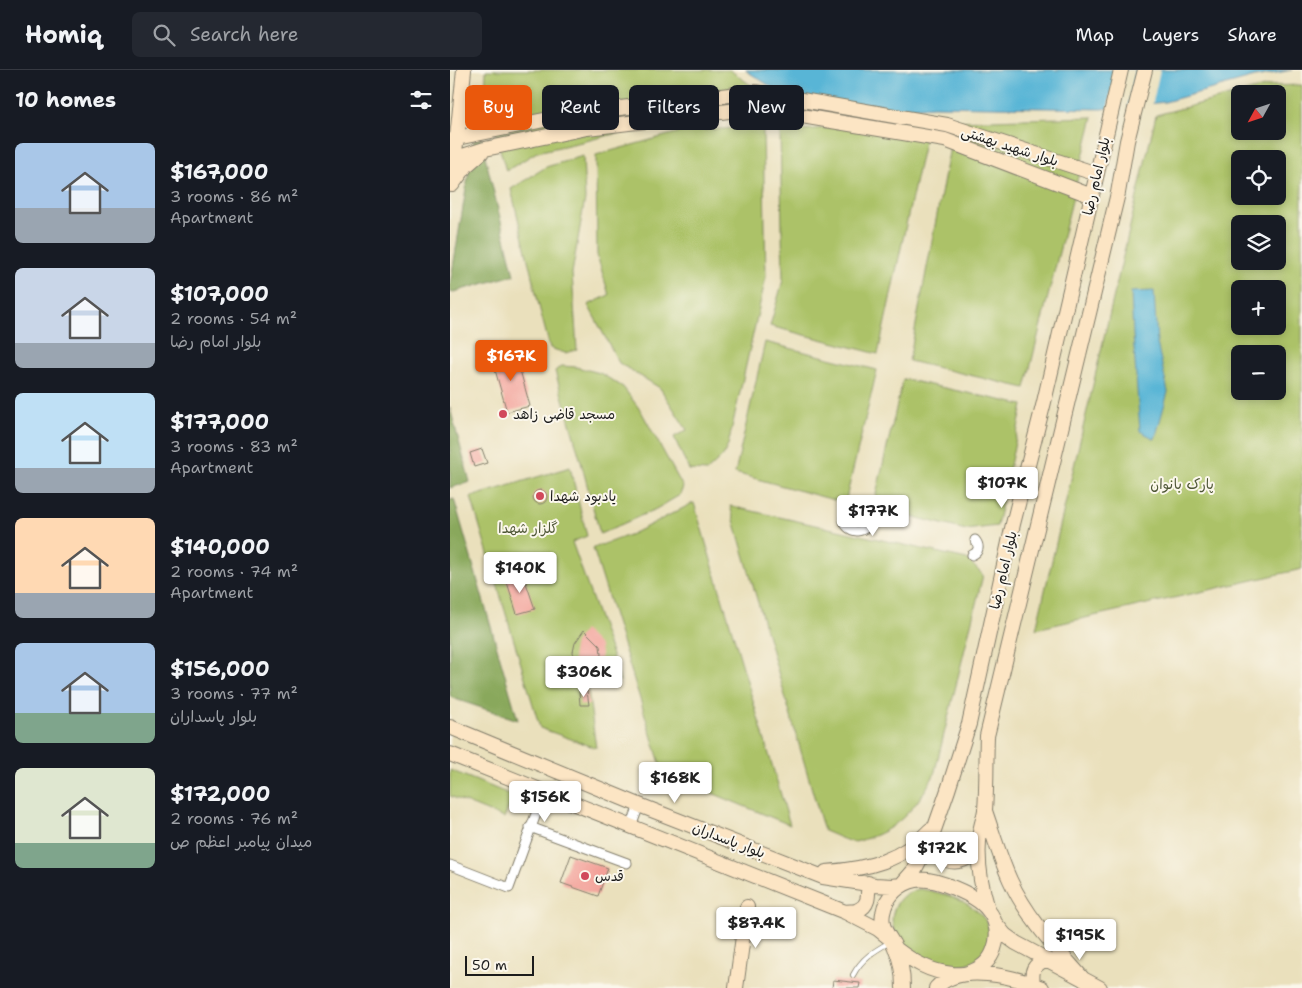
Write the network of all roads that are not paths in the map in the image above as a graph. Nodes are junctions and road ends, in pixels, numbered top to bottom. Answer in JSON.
{"nodes":[{"id":1,"x":464,"y":70,"type":"edge"},
{"id":2,"x":1121,"y":70,"type":"edge"},
{"id":3,"x":1145,"y":70,"type":"edge"},
{"id":4,"x":460,"y":108,"type":"junction"},
{"id":5,"x":491,"y":131,"type":"junction"},
{"id":6,"x":454,"y":140,"type":"edge"},
{"id":7,"x":485,"y":149,"type":"junction"},
{"id":8,"x":452,"y":160,"type":"edge"},
{"id":9,"x":1097,"y":174,"type":"junction"},
{"id":10,"x":450,"y":182,"type":"edge"},
{"id":11,"x":450,"y":188,"type":"edge"},
{"id":12,"x":1092,"y":196,"type":"junction"},
{"id":13,"x":975,"y":540,"type":"dead end"},
{"id":14,"x":972,"y":555,"type":"dead end"},
{"id":15,"x":450,"y":727,"type":"edge"},
{"id":16,"x":450,"y":754,"type":"edge"},
{"id":17,"x":544,"y":792,"type":"junction"},
{"id":18,"x":639,"y":805,"type":"junction"},
{"id":19,"x":985,"y":811,"type":"junction"},
{"id":20,"x":530,"y":827,"type":"junction"},
{"id":21,"x":630,"y":827,"type":"junction"},
{"id":22,"x":935,"y":827,"type":"junction"},
{"id":23,"x":978,"y":847,"type":"junction"},
{"id":24,"x":627,"y":863,"type":"dead end"},
{"id":25,"x":450,"y":865,"type":"edge"},
{"id":26,"x":813,"y":873,"type":"junction"},
{"id":27,"x":868,"y":883,"type":"junction"},
{"id":28,"x":901,"y":885,"type":"junction"},
{"id":29,"x":746,"y":907,"type":"dead end"},
{"id":30,"x":988,"y":909,"type":"junction"},
{"id":31,"x":845,"y":912,"type":"junction"},
{"id":32,"x":996,"y":924,"type":"junction"},
{"id":33,"x":891,"y":942,"type":"junction"},
{"id":34,"x":1046,"y":959,"type":"junction"},
{"id":35,"x":853,"y":974,"type":"dead end"},
{"id":36,"x":964,"y":975,"type":"junction"},
{"id":37,"x":1084,"y":980,"type":"junction"},
{"id":38,"x":1035,"y":985,"type":"edge"},
{"id":39,"x":736,"y":988,"type":"edge"},
{"id":40,"x":903,"y":988,"type":"edge"},
{"id":41,"x":936,"y":988,"type":"edge"},
{"id":42,"x":1009,"y":988,"type":"edge"},
{"id":43,"x":1100,"y":988,"type":"edge"}],
"edges":[{"from":1,"to":4,"type":"main road"},
{"from":2,"to":9,"type":"main road","name":"بلوار امام رضا"},
{"from":3,"to":19,"type":"main road","name":"بلوار امام رضا"},
{"from":4,"to":5,"type":"main road"},
{"from":4,"to":6,"type":"main road"},
{"from":5,"to":6,"type":"main road","name":"بلوار شهید بهشتی"},
{"from":5,"to":9,"type":"main road","name":"بلوار شهید بهشتی"},
{"from":6,"to":8,"type":"main road"},
{"from":7,"to":8,"type":"main road","name":"بلوار شهید بهشتی"},
{"from":7,"to":11,"type":"main road"},
{"from":7,"to":12,"type":"main road","name":"بلوار شهید بهشتی"},
{"from":8,"to":10,"type":"main road"},
{"from":9,"to":12,"type":"main road","name":"بلوار امام رضا"},
{"from":12,"to":22,"type":"main road","name":"بلوار امام رضا"},
{"from":13,"to":14,"type":"street"},
{"from":15,"to":18,"type":"main road","name":"بلوار پاسداران"},
{"from":16,"to":17,"type":"main road","name":"بلوار پاسداران"},
{"from":17,"to":20,"type":"street"},
{"from":17,"to":21,"type":"main road","name":"بلوار پاسداران"},
{"from":18,"to":21,"type":"street"},
{"from":18,"to":26,"type":"main road","name":"بلوار پاسداران"},
{"from":19,"to":23,"type":"main road"},
{"from":19,"to":37,"type":"main road"},
{"from":20,"to":24,"type":"street"},
{"from":20,"to":25,"type":"street"},
{"from":21,"to":31,"type":"main road","name":"بلوار پاسداران"},
{"from":22,"to":23,"type":"main road"},
{"from":22,"to":26,"type":"main road"},
{"from":22,"to":28,"type":"main road","name":"بلوار امام رضا"},
{"from":23,"to":30,"type":"main road"},
{"from":26,"to":27,"type":"main road","name":"بلوار پاسداران"},
{"from":27,"to":28,"type":"main road","name":"بلوار پاسداران"},
{"from":27,"to":31,"type":"main road"},
{"from":28,"to":30,"type":"main road"},
{"from":28,"to":33,"type":"main road"},
{"from":29,"to":39,"type":"main road"},
{"from":30,"to":32,"type":"main road"},
{"from":31,"to":33,"type":"main road","name":"بلوار پاسداران"},
{"from":32,"to":34,"type":"main road"},
{"from":32,"to":36,"type":"main road"},
{"from":33,"to":35,"type":"lane"},
{"from":33,"to":36,"type":"main road"},
{"from":33,"to":40,"type":"main road"},
{"from":34,"to":37,"type":"main road"},
{"from":34,"to":38,"type":"main road"},
{"from":36,"to":38,"type":"main road"},
{"from":36,"to":41,"type":"main road"},
{"from":37,"to":43,"type":"main road"},
{"from":38,"to":42,"type":"main road"}]}
